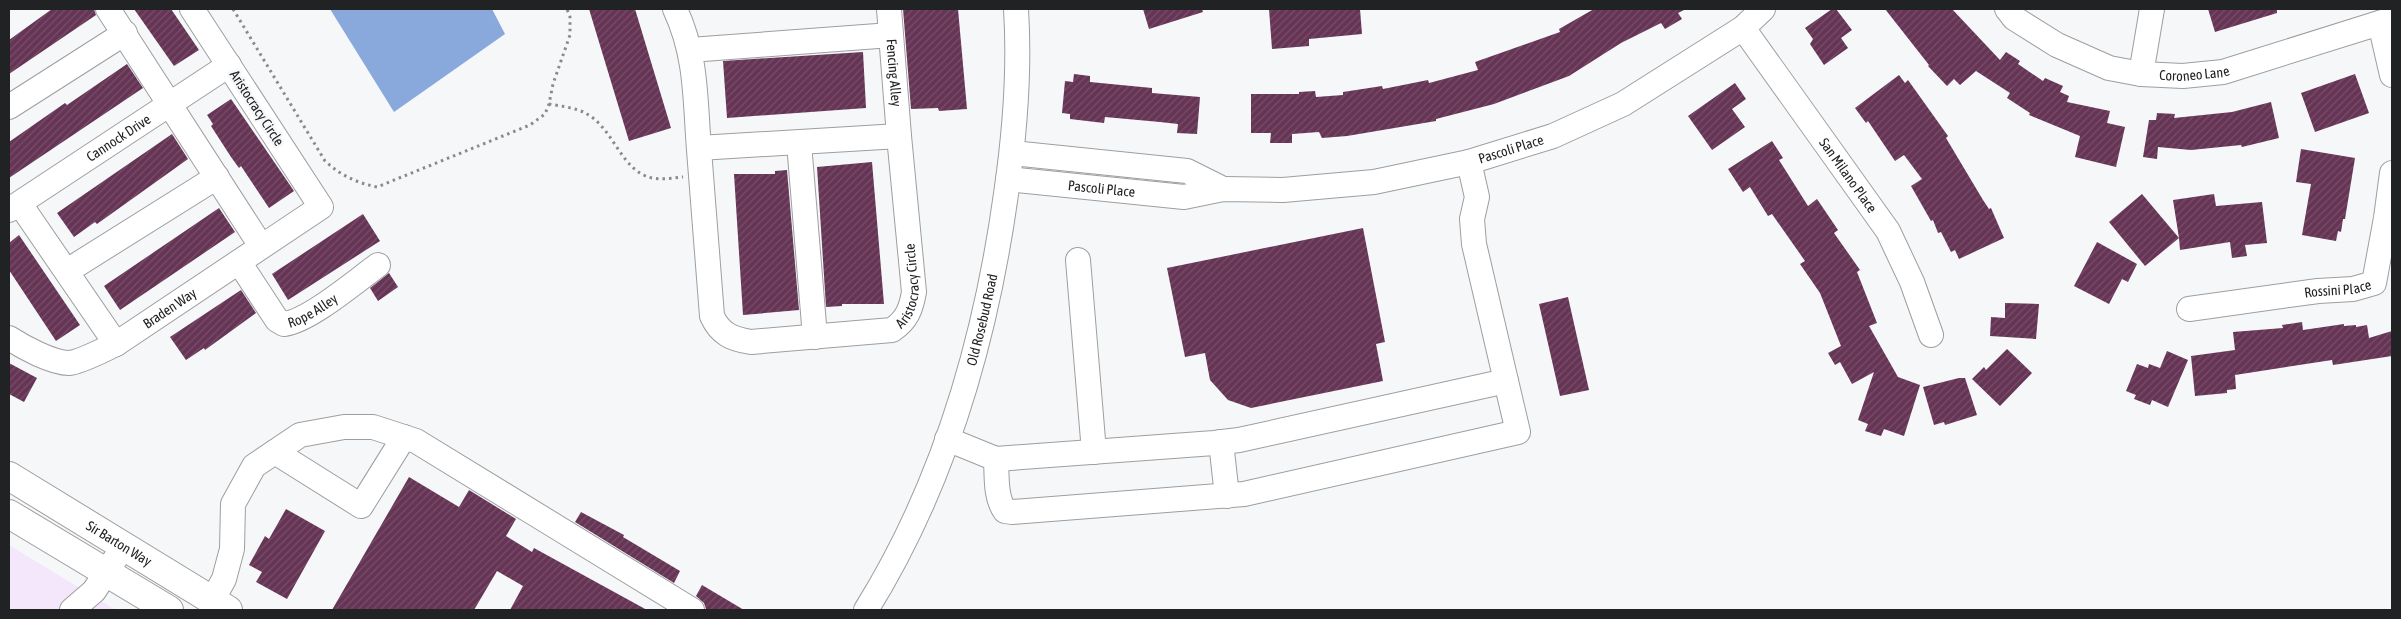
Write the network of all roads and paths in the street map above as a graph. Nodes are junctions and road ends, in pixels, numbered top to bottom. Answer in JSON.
{"nodes":[{"id":1,"x":108,"y":9,"type":"edge"},
{"id":2,"x":192,"y":9,"type":"edge"},
{"id":3,"x":234,"y":9,"type":"edge"},
{"id":4,"x":567,"y":9,"type":"edge"},
{"id":5,"x":675,"y":9,"type":"edge"},
{"id":6,"x":889,"y":9,"type":"edge"},
{"id":7,"x":1016,"y":9,"type":"edge"},
{"id":8,"x":1763,"y":9,"type":"edge"},
{"id":9,"x":2007,"y":9,"type":"edge"},
{"id":10,"x":2152,"y":9,"type":"edge"},
{"id":11,"x":2386,"y":21,"type":"edge"},
{"id":12,"x":1743,"y":28,"type":"junction"},
{"id":13,"x":126,"y":33,"type":"junction"},
{"id":14,"x":891,"y":35,"type":"junction"},
{"id":15,"x":690,"y":50,"type":"junction"},
{"id":16,"x":229,"y":65,"type":"junction"},
{"id":17,"x":2141,"y":74,"type":"junction"},
{"id":18,"x":2392,"y":75,"type":"edge"},
{"id":19,"x":170,"y":102,"type":"junction"},
{"id":20,"x":549,"y":104,"type":"junction"},
{"id":21,"x":9,"y":107,"type":"edge"},
{"id":22,"x":899,"y":136,"type":"junction"},
{"id":23,"x":800,"y":143,"type":"junction"},
{"id":24,"x":699,"y":148,"type":"junction"},
{"id":25,"x":1012,"y":153,"type":"junction"},
{"id":26,"x":1469,"y":162,"type":"junction"},
{"id":27,"x":2392,"y":172,"type":"edge"},
{"id":28,"x":701,"y":176,"type":"junction"},
{"id":29,"x":217,"y":177,"type":"junction"},
{"id":30,"x":1008,"y":179,"type":"junction"},
{"id":31,"x":1223,"y":189,"type":"junction"},
{"id":32,"x":14,"y":207,"type":"edge"},
{"id":33,"x":321,"y":207,"type":"joint"},
{"id":34,"x":262,"y":246,"type":"junction"},
{"id":35,"x":1078,"y":260,"type":"dead end"},
{"id":36,"x":239,"y":262,"type":"junction"},
{"id":37,"x":378,"y":265,"type":"dead end"},
{"id":38,"x":67,"y":271,"type":"junction"},
{"id":39,"x":2189,"y":309,"type":"dead end"},
{"id":40,"x":1931,"y":335,"type":"dead end"},
{"id":41,"x":815,"y":337,"type":"junction"},
{"id":42,"x":9,"y":338,"type":"edge"},
{"id":43,"x":116,"y":344,"type":"junction"},
{"id":44,"x":1506,"y":381,"type":"junction"},
{"id":45,"x":404,"y":437,"type":"junction"},
{"id":46,"x":947,"y":439,"type":"junction"},
{"id":47,"x":1221,"y":442,"type":"junction"},
{"id":48,"x":275,"y":452,"type":"junction"},
{"id":49,"x":1094,"y":452,"type":"junction"},
{"id":50,"x":996,"y":459,"type":"junction"},
{"id":51,"x":9,"y":476,"type":"edge"},
{"id":52,"x":1228,"y":496,"type":"junction"},
{"id":53,"x":9,"y":514,"type":"edge"},
{"id":54,"x":123,"y":547,"type":"junction"},
{"id":55,"x":108,"y":572,"type":"junction"},
{"id":56,"x":220,"y":605,"type":"edge"},
{"id":57,"x":72,"y":610,"type":"edge"},
{"id":58,"x":169,"y":610,"type":"edge"},
{"id":59,"x":692,"y":610,"type":"edge"},
{"id":60,"x":866,"y":610,"type":"edge"}],
"edges":[{"from":1,"to":13,"type":"street"},
{"from":2,"to":16,"type":"street","name":"Aristocracy Circle"},
{"from":3,"to":20,"type":"path"},
{"from":4,"to":20,"type":"path"},
{"from":5,"to":15,"type":"street","name":"Aristocracy Circle"},
{"from":6,"to":14,"type":"street","name":"Fencing Alley"},
{"from":7,"to":25,"type":"street","name":"Old Rosebud Road"},
{"from":8,"to":12,"type":"street","name":"Pascoli Place"},
{"from":9,"to":17,"type":"street","name":"Coroneo Lane"},
{"from":10,"to":17,"type":"street"},
{"from":11,"to":17,"type":"street","name":"Coroneo Lane"},
{"from":11,"to":18,"type":"street"},
{"from":12,"to":26,"type":"street","name":"Pascoli Place"},
{"from":12,"to":40,"type":"street","name":"San Milano Place"},
{"from":13,"to":19,"type":"street"},
{"from":13,"to":21,"type":"street"},
{"from":14,"to":15,"type":"street"},
{"from":14,"to":22,"type":"street","name":"Fencing Alley"},
{"from":15,"to":24,"type":"street","name":"Aristocracy Circle"},
{"from":16,"to":19,"type":"street","name":"Cannock Drive"},
{"from":16,"to":33,"type":"street","name":"Aristocracy Circle"},
{"from":19,"to":29,"type":"street"},
{"from":19,"to":32,"type":"street","name":"Cannock Drive"},
{"from":20,"to":28,"type":"path"},
{"from":22,"to":23,"type":"street"},
{"from":22,"to":41,"type":"street","name":"Aristocracy Circle"},
{"from":23,"to":24,"type":"street"},
{"from":23,"to":41,"type":"street"},
{"from":24,"to":28,"type":"street","name":"Aristocracy Circle"},
{"from":25,"to":30,"type":"street","name":"Old Rosebud Road"},
{"from":25,"to":31,"type":"street","name":"Pascoli Place"},
{"from":26,"to":31,"type":"street","name":"Pascoli Place"},
{"from":26,"to":44,"type":"street"},
{"from":27,"to":39,"type":"street","name":"Rossini Place"},
{"from":28,"to":41,"type":"street","name":"Aristocracy Circle"},
{"from":29,"to":34,"type":"street"},
{"from":29,"to":38,"type":"street"},
{"from":30,"to":31,"type":"street","name":"Pascoli Place"},
{"from":30,"to":46,"type":"street","name":"Old Rosebud Road"},
{"from":32,"to":38,"type":"street"},
{"from":33,"to":34,"type":"street","name":"Braden Way"},
{"from":34,"to":36,"type":"street","name":"Braden Way"},
{"from":35,"to":49,"type":"street"},
{"from":36,"to":37,"type":"street","name":"Rope Alley"},
{"from":36,"to":43,"type":"street","name":"Braden Way"},
{"from":38,"to":43,"type":"street"},
{"from":42,"to":43,"type":"street","name":"Braden Way"},
{"from":44,"to":47,"type":"street"},
{"from":44,"to":52,"type":"street"},
{"from":45,"to":48,"type":"street"},
{"from":45,"to":48,"type":"street"},
{"from":45,"to":59,"type":"street"},
{"from":46,"to":50,"type":"street"},
{"from":46,"to":60,"type":"street","name":"Old Rosebud Road"},
{"from":47,"to":49,"type":"street"},
{"from":47,"to":52,"type":"street"},
{"from":48,"to":56,"type":"street"},
{"from":49,"to":50,"type":"street"},
{"from":50,"to":52,"type":"street"},
{"from":51,"to":54,"type":"main road","name":"Sir Barton Way"},
{"from":53,"to":55,"type":"main road"},
{"from":54,"to":55,"type":"street"},
{"from":54,"to":56,"type":"main road","name":"Sir Barton Way"},
{"from":55,"to":57,"type":"street"},
{"from":55,"to":58,"type":"main road"}]}
